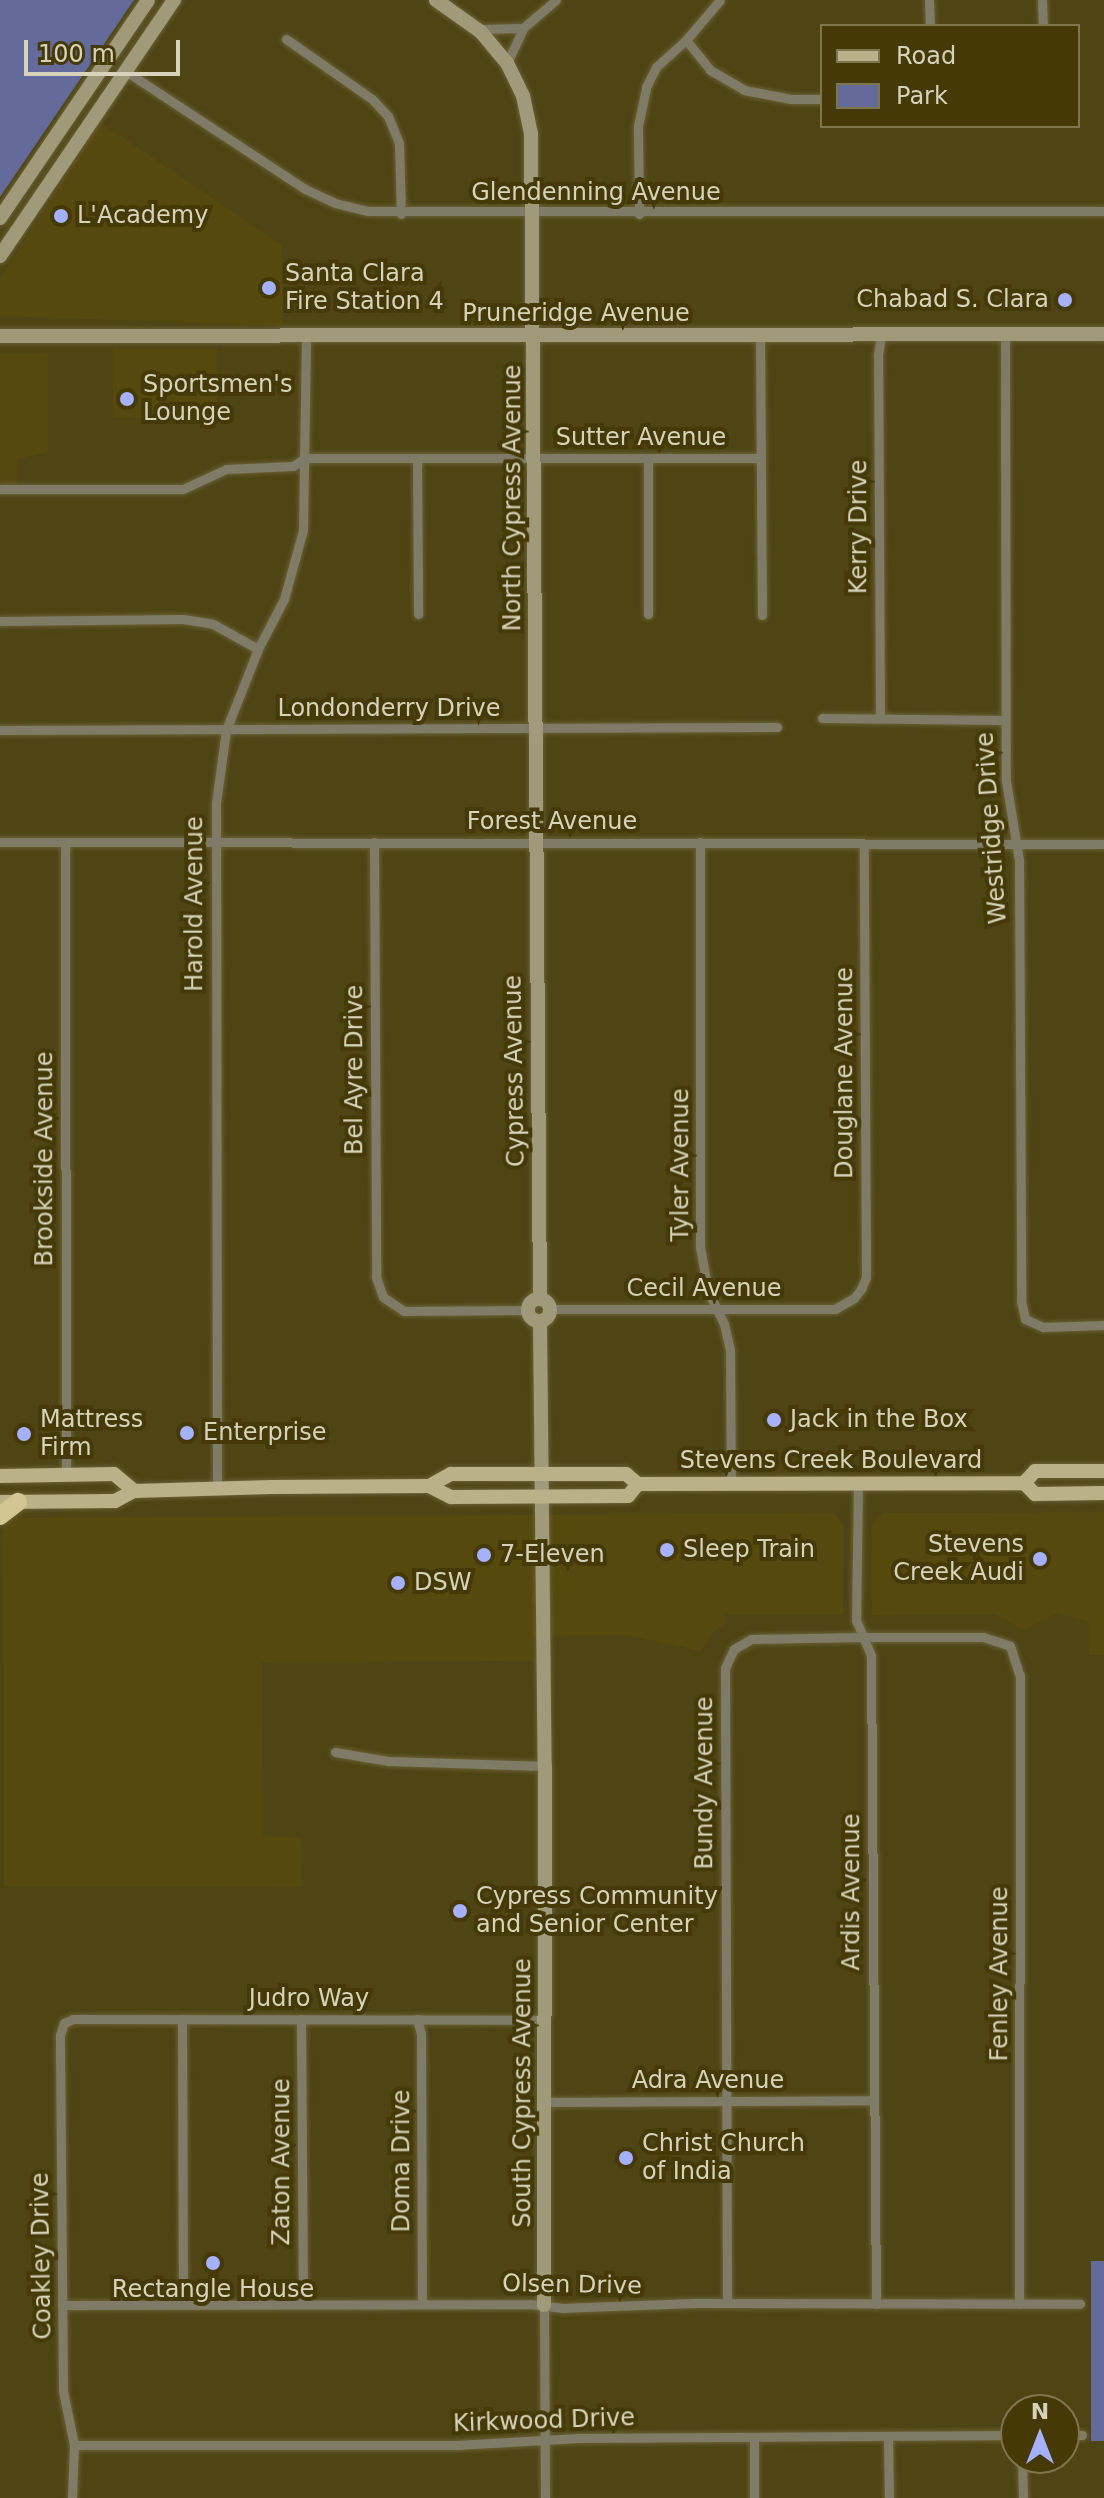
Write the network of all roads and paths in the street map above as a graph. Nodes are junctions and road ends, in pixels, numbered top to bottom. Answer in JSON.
{"nodes":[{"id":1,"x":148,"y":0,"type":"edge"},
{"id":2,"x":174,"y":0,"type":"edge"},
{"id":3,"x":436,"y":0,"type":"edge"},
{"id":4,"x":556,"y":0,"type":"edge"},
{"id":5,"x":720,"y":0,"type":"edge"},
{"id":6,"x":929,"y":0,"type":"edge"},
{"id":7,"x":1042,"y":0,"type":"edge"},
{"id":8,"x":930,"y":24,"type":"edge"},
{"id":9,"x":1043,"y":24,"type":"edge"},
{"id":10,"x":523,"y":28,"type":"junction"},
{"id":11,"x":477,"y":29,"type":"junction"},
{"id":12,"x":286,"y":39,"type":"dead end"},
{"id":13,"x":686,"y":40,"type":"junction"},
{"id":14,"x":507,"y":63,"type":"junction"},
{"id":15,"x":127,"y":72,"type":"junction"},
{"id":16,"x":820,"y":99,"type":"edge"},
{"id":17,"x":1104,"y":211,"type":"edge"},
{"id":18,"x":533,"y":213,"type":"junction"},
{"id":19,"x":401,"y":214,"type":"junction"},
{"id":20,"x":639,"y":214,"type":"junction"},
{"id":21,"x":0,"y":218,"type":"edge"},
{"id":22,"x":0,"y":256,"type":"edge"},
{"id":23,"x":0,"y":326,"type":"edge"},
{"id":24,"x":1104,"y":334,"type":"edge"},
{"id":25,"x":760,"y":335,"type":"junction"},
{"id":26,"x":881,"y":335,"type":"junction"},
{"id":27,"x":1005,"y":335,"type":"junction"},
{"id":28,"x":0,"y":336,"type":"edge"},
{"id":29,"x":18,"y":336,"type":"junction"},
{"id":30,"x":306,"y":336,"type":"junction"},
{"id":31,"x":534,"y":336,"type":"junction"},
{"id":32,"x":305,"y":458,"type":"junction"},
{"id":33,"x":417,"y":458,"type":"junction"},
{"id":34,"x":534,"y":458,"type":"junction"},
{"id":35,"x":648,"y":458,"type":"junction"},
{"id":36,"x":761,"y":458,"type":"junction"},
{"id":37,"x":0,"y":489,"type":"edge"},
{"id":38,"x":418,"y":614,"type":"dead end"},
{"id":39,"x":648,"y":614,"type":"dead end"},
{"id":40,"x":762,"y":615,"type":"dead end"},
{"id":41,"x":0,"y":621,"type":"edge"},
{"id":42,"x":258,"y":649,"type":"junction"},
{"id":43,"x":822,"y":718,"type":"dead end"},
{"id":44,"x":880,"y":718,"type":"junction"},
{"id":45,"x":1005,"y":720,"type":"junction"},
{"id":46,"x":777,"y":727,"type":"dead end"},
{"id":47,"x":536,"y":729,"type":"junction"},
{"id":48,"x":0,"y":730,"type":"edge"},
{"id":49,"x":226,"y":730,"type":"junction"},
{"id":50,"x":0,"y":842,"type":"edge"},
{"id":51,"x":65,"y":842,"type":"junction"},
{"id":52,"x":374,"y":842,"type":"junction"},
{"id":53,"x":534,"y":842,"type":"junction"},
{"id":54,"x":700,"y":842,"type":"junction"},
{"id":55,"x":1016,"y":843,"type":"junction"},
{"id":56,"x":214,"y":844,"type":"junction"},
{"id":57,"x":864,"y":844,"type":"junction"},
{"id":58,"x":1104,"y":844,"type":"edge"},
{"id":59,"x":854,"y":1298,"type":"joint"},
{"id":60,"x":545,"y":1304,"type":"junction"},
{"id":61,"x":716,"y":1309,"type":"junction"},
{"id":62,"x":528,"y":1310,"type":"junction"},
{"id":63,"x":540,"y":1322,"type":"junction"},
{"id":64,"x":1104,"y":1325,"type":"edge"},
{"id":65,"x":1104,"y":1471,"type":"edge"},
{"id":66,"x":542,"y":1473,"type":"junction"},
{"id":67,"x":66,"y":1475,"type":"junction"},
{"id":68,"x":0,"y":1476,"type":"edge"},
{"id":69,"x":731,"y":1483,"type":"junction"},
{"id":70,"x":858,"y":1483,"type":"junction"},
{"id":71,"x":1024,"y":1483,"type":"junction"},
{"id":72,"x":638,"y":1484,"type":"junction"},
{"id":73,"x":429,"y":1486,"type":"junction"},
{"id":74,"x":217,"y":1488,"type":"junction"},
{"id":75,"x":134,"y":1491,"type":"junction"},
{"id":76,"x":1104,"y":1493,"type":"edge"},
{"id":77,"x":542,"y":1497,"type":"junction"},
{"id":78,"x":9,"y":1502,"type":"edge"},
{"id":79,"x":0,"y":1516,"type":"edge"},
{"id":80,"x":863,"y":1637,"type":"junction"},
{"id":81,"x":335,"y":1752,"type":"dead end"},
{"id":82,"x":545,"y":1766,"type":"junction"},
{"id":83,"x":73,"y":2019,"type":"joint"},
{"id":84,"x":182,"y":2019,"type":"junction"},
{"id":85,"x":301,"y":2019,"type":"junction"},
{"id":86,"x":417,"y":2019,"type":"junction"},
{"id":87,"x":546,"y":2020,"type":"junction"},
{"id":88,"x":873,"y":2100,"type":"junction"},
{"id":89,"x":726,"y":2101,"type":"junction"},
{"id":90,"x":543,"y":2102,"type":"junction"},
{"id":91,"x":183,"y":2303,"type":"junction"},
{"id":92,"x":303,"y":2303,"type":"junction"},
{"id":93,"x":727,"y":2303,"type":"junction"},
{"id":94,"x":422,"y":2304,"type":"junction"},
{"id":95,"x":876,"y":2304,"type":"junction"},
{"id":96,"x":1019,"y":2304,"type":"junction"},
{"id":97,"x":1080,"y":2304,"type":"dead end"},
{"id":98,"x":62,"y":2305,"type":"junction"},
{"id":99,"x":544,"y":2305,"type":"junction"},
{"id":100,"x":1000,"y":2435,"type":"edge"},
{"id":101,"x":888,"y":2437,"type":"junction"},
{"id":102,"x":754,"y":2438,"type":"junction"},
{"id":103,"x":546,"y":2439,"type":"junction"},
{"id":104,"x":74,"y":2445,"type":"junction"},
{"id":105,"x":1022,"y":2474,"type":"edge"},
{"id":106,"x":72,"y":2498,"type":"edge"},
{"id":107,"x":545,"y":2498,"type":"edge"},
{"id":108,"x":754,"y":2498,"type":"edge"},
{"id":109,"x":889,"y":2498,"type":"edge"},
{"id":110,"x":1023,"y":2498,"type":"edge"}],
"edges":[{"from":1,"to":21,"type":"street"},
{"from":2,"to":15,"type":"street"},
{"from":3,"to":11,"type":"street","name":"North Cypress Avenue"},
{"from":4,"to":10,"type":"street"},
{"from":5,"to":13,"type":"street"},
{"from":6,"to":8,"type":"street"},
{"from":7,"to":9,"type":"street"},
{"from":10,"to":11,"type":"street"},
{"from":10,"to":14,"type":"street"},
{"from":11,"to":14,"type":"street","name":"North Cypress Avenue"},
{"from":12,"to":19,"type":"street"},
{"from":13,"to":16,"type":"street"},
{"from":13,"to":20,"type":"street"},
{"from":14,"to":18,"type":"street","name":"North Cypress Avenue"},
{"from":15,"to":19,"type":"street","name":"Glendenning Avenue"},
{"from":15,"to":22,"type":"street"},
{"from":17,"to":20,"type":"street","name":"Glendenning Avenue"},
{"from":18,"to":19,"type":"street","name":"Glendenning Avenue"},
{"from":18,"to":20,"type":"street","name":"Glendenning Avenue"},
{"from":18,"to":31,"type":"street","name":"North Cypress Avenue"},
{"from":23,"to":29,"type":"street"},
{"from":24,"to":27,"type":"street","name":"Pruneridge Avenue"},
{"from":25,"to":26,"type":"street","name":"Pruneridge Avenue"},
{"from":25,"to":31,"type":"street","name":"Pruneridge Avenue"},
{"from":25,"to":36,"type":"street"},
{"from":26,"to":27,"type":"street","name":"Pruneridge Avenue"},
{"from":26,"to":44,"type":"street","name":"Kerry Drive"},
{"from":27,"to":45,"type":"street","name":"Westridge Drive"},
{"from":28,"to":29,"type":"street","name":"Pruneridge Avenue"},
{"from":29,"to":30,"type":"street","name":"Pruneridge Avenue"},
{"from":30,"to":31,"type":"street","name":"Pruneridge Avenue"},
{"from":30,"to":32,"type":"street","name":"Harold Avenue"},
{"from":31,"to":34,"type":"street","name":"North Cypress Avenue"},
{"from":32,"to":33,"type":"street","name":"Sutter Avenue"},
{"from":32,"to":37,"type":"street","name":"Sutter Avenue"},
{"from":32,"to":42,"type":"street","name":"Harold Avenue"},
{"from":33,"to":34,"type":"street","name":"Sutter Avenue"},
{"from":33,"to":38,"type":"street"},
{"from":34,"to":35,"type":"street","name":"Sutter Avenue"},
{"from":34,"to":47,"type":"street","name":"North Cypress Avenue"},
{"from":35,"to":36,"type":"street","name":"Sutter Avenue"},
{"from":35,"to":39,"type":"street"},
{"from":36,"to":40,"type":"street"},
{"from":41,"to":42,"type":"street"},
{"from":42,"to":49,"type":"street","name":"Harold Avenue"},
{"from":43,"to":44,"type":"street"},
{"from":44,"to":45,"type":"street"},
{"from":45,"to":55,"type":"street","name":"Westridge Drive"},
{"from":46,"to":47,"type":"street","name":"Londonderry Drive"},
{"from":47,"to":49,"type":"street","name":"Londonderry Drive"},
{"from":47,"to":53,"type":"street","name":"North Cypress Avenue"},
{"from":48,"to":49,"type":"street","name":"Londonderry Drive"},
{"from":49,"to":56,"type":"street","name":"Harold Avenue"},
{"from":50,"to":51,"type":"street","name":"Forest Avenue"},
{"from":51,"to":56,"type":"street","name":"Forest Avenue"},
{"from":51,"to":67,"type":"street","name":"Brookside Avenue"},
{"from":52,"to":53,"type":"street","name":"Forest Avenue"},
{"from":52,"to":56,"type":"street","name":"Forest Avenue"},
{"from":52,"to":62,"type":"street","name":"Bel Ayre Drive"},
{"from":53,"to":54,"type":"street","name":"Forest Avenue"},
{"from":53,"to":60,"type":"street","name":"Cypress Avenue"},
{"from":54,"to":57,"type":"street","name":"Forest Avenue"},
{"from":54,"to":61,"type":"street","name":"Tyler Avenue"},
{"from":55,"to":57,"type":"street","name":"Forest Avenue"},
{"from":55,"to":58,"type":"street","name":"Forest Avenue"},
{"from":55,"to":64,"type":"street","name":"Westridge Drive"},
{"from":56,"to":74,"type":"street","name":"Harold Avenue"},
{"from":57,"to":59,"type":"street","name":"Douglane Avenue"},
{"from":59,"to":61,"type":"street","name":"Cecil Avenue"},
{"from":60,"to":61,"type":"street","name":"Cecil Avenue"},
{"from":60,"to":62,"type":"street"},
{"from":60,"to":63,"type":"street"},
{"from":61,"to":69,"type":"street","name":"Tyler Avenue"},
{"from":62,"to":63,"type":"street"},
{"from":63,"to":66,"type":"street"},
{"from":65,"to":71,"type":"main road","name":"Stevens Creek Boulevard"},
{"from":66,"to":72,"type":"main road","name":"Stevens Creek Boulevard"},
{"from":66,"to":73,"type":"main road","name":"Stevens Creek Boulevard"},
{"from":66,"to":77,"type":"street"},
{"from":67,"to":68,"type":"main road","name":"Stevens Creek Boulevard"},
{"from":67,"to":75,"type":"main road","name":"Stevens Creek Boulevard"},
{"from":69,"to":70,"type":"main road","name":"Stevens Creek Boulevard"},
{"from":69,"to":72,"type":"main road","name":"Stevens Creek Boulevard"},
{"from":70,"to":71,"type":"main road","name":"Stevens Creek Boulevard"},
{"from":70,"to":80,"type":"street","name":"Ardis Avenue"},
{"from":71,"to":76,"type":"main road","name":"Stevens Creek Boulevard"},
{"from":72,"to":77,"type":"main road","name":"Stevens Creek Boulevard"},
{"from":73,"to":74,"type":"main road","name":"Stevens Creek Boulevard"},
{"from":73,"to":77,"type":"main road","name":"Stevens Creek Boulevard"},
{"from":74,"to":75,"type":"main road","name":"Stevens Creek Boulevard"},
{"from":75,"to":78,"type":"main road","name":"Stevens Creek Boulevard"},
{"from":77,"to":82,"type":"street","name":"South Cypress Avenue"},
{"from":78,"to":79,"type":"highway"},
{"from":80,"to":88,"type":"street","name":"Ardis Avenue"},
{"from":80,"to":89,"type":"street","name":"Bundy Avenue"},
{"from":80,"to":96,"type":"street","name":"Fenley Avenue"},
{"from":81,"to":82,"type":"street"},
{"from":82,"to":87,"type":"street","name":"South Cypress Avenue"},
{"from":83,"to":84,"type":"street","name":"Judro Way"},
{"from":83,"to":98,"type":"street","name":"Coakley Drive"},
{"from":84,"to":85,"type":"street","name":"Judro Way"},
{"from":84,"to":91,"type":"street"},
{"from":85,"to":86,"type":"street","name":"Judro Way"},
{"from":85,"to":92,"type":"street","name":"Zaton Avenue"},
{"from":86,"to":87,"type":"street","name":"Judro Way"},
{"from":86,"to":94,"type":"street","name":"Doma Drive"},
{"from":87,"to":90,"type":"street","name":"South Cypress Avenue"},
{"from":88,"to":89,"type":"street","name":"Adra Avenue"},
{"from":88,"to":95,"type":"street","name":"Ardis Avenue"},
{"from":89,"to":90,"type":"street","name":"Adra Avenue"},
{"from":89,"to":93,"type":"street","name":"Bundy Avenue"},
{"from":90,"to":99,"type":"street","name":"South Cypress Avenue"},
{"from":91,"to":92,"type":"street","name":"Olsen Drive"},
{"from":91,"to":98,"type":"street","name":"Olsen Drive"},
{"from":92,"to":94,"type":"street","name":"Olsen Drive"},
{"from":93,"to":95,"type":"street","name":"Olsen Drive"},
{"from":93,"to":99,"type":"street","name":"Olsen Drive"},
{"from":94,"to":99,"type":"street","name":"Olsen Drive"},
{"from":95,"to":96,"type":"street","name":"Olsen Drive"},
{"from":96,"to":97,"type":"street","name":"Olsen Drive"},
{"from":98,"to":104,"type":"street","name":"Coakley Drive"},
{"from":99,"to":103,"type":"street","name":"South Cypress Avenue"},
{"from":100,"to":101,"type":"street","name":"Kirkwood Drive"},
{"from":101,"to":102,"type":"street","name":"Kirkwood Drive"},
{"from":101,"to":109,"type":"street"},
{"from":102,"to":103,"type":"street","name":"Kirkwood Drive"},
{"from":102,"to":108,"type":"street"},
{"from":103,"to":104,"type":"street","name":"Kirkwood Drive"},
{"from":103,"to":107,"type":"street","name":"South Cypress Avenue"},
{"from":104,"to":106,"type":"street","name":"Coakley Drive"},
{"from":105,"to":110,"type":"street"}]}
